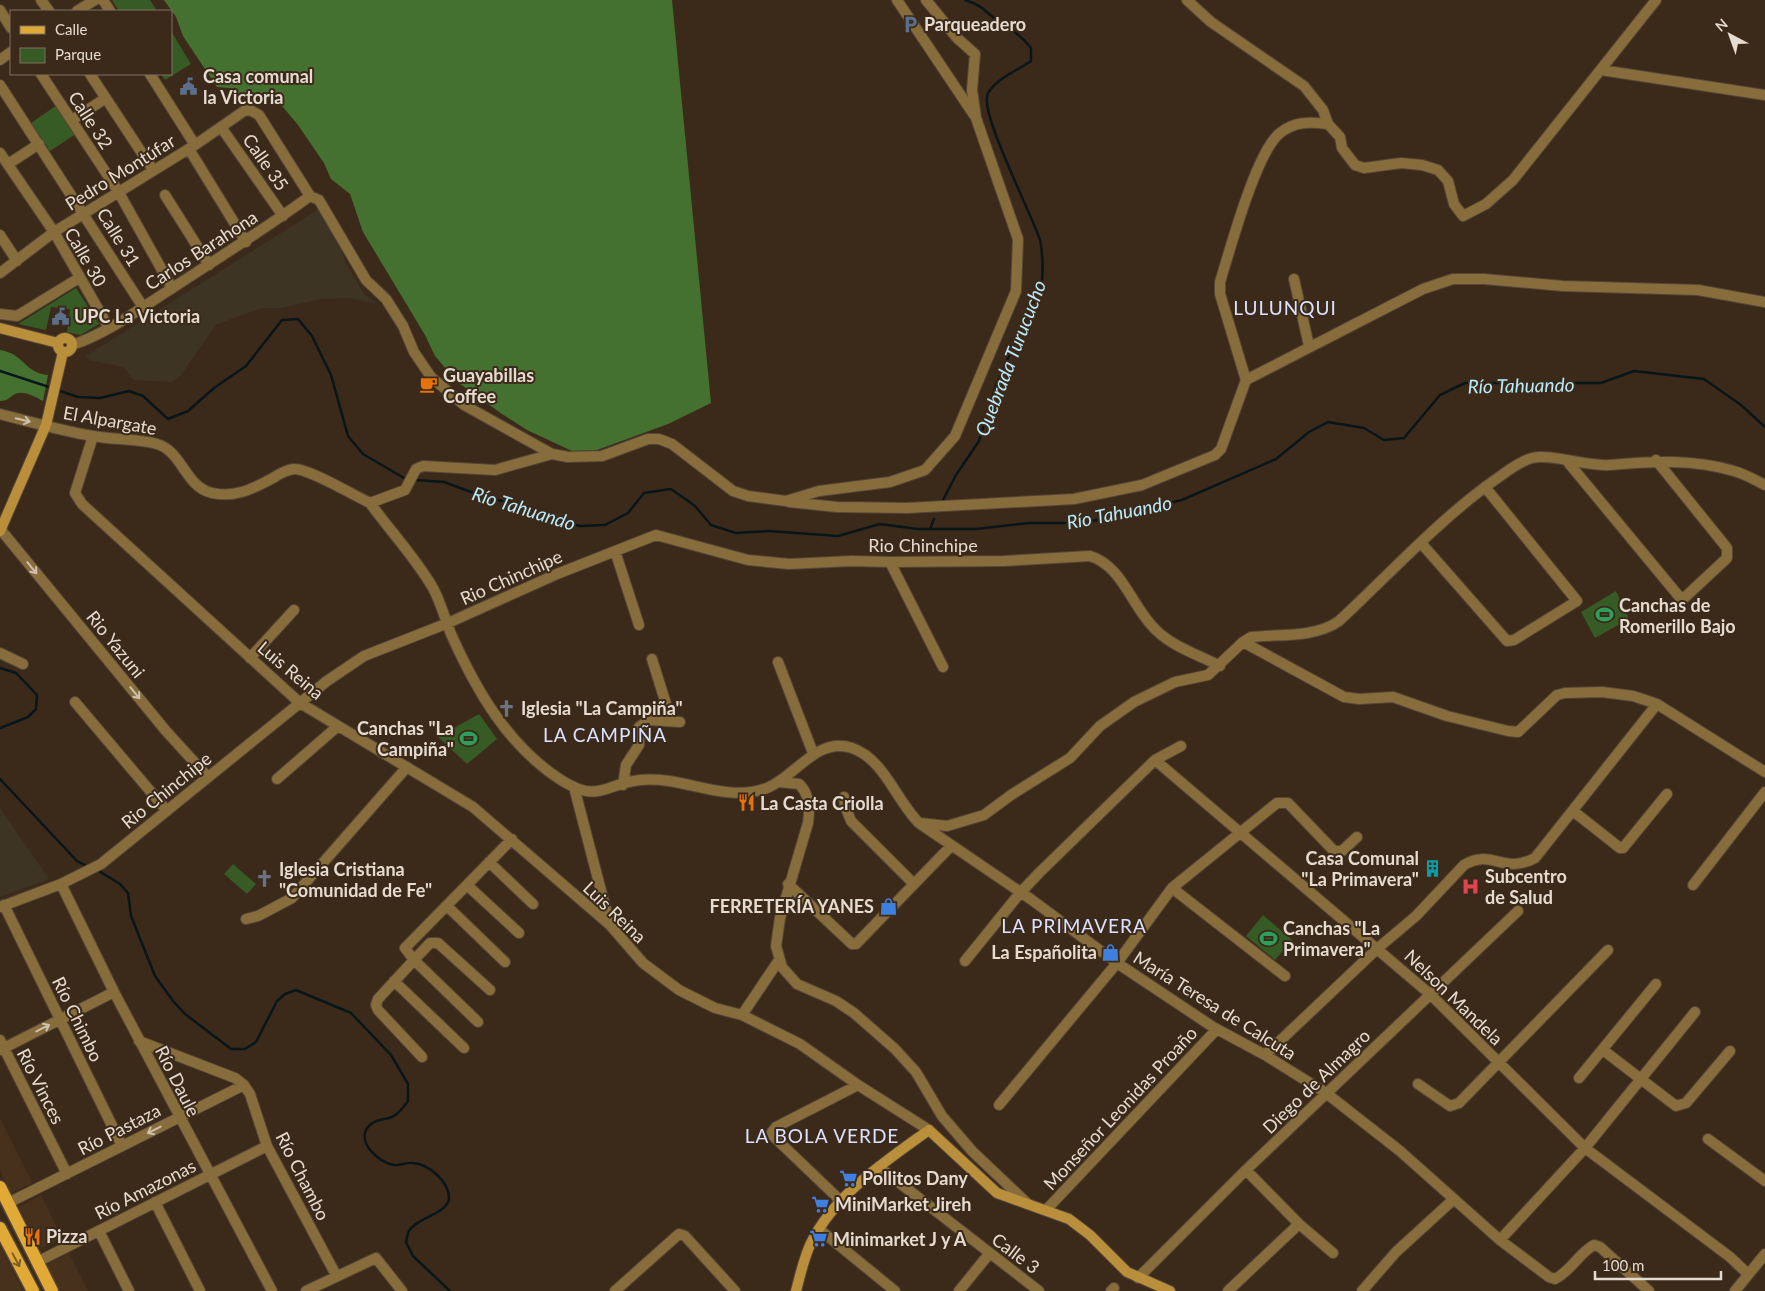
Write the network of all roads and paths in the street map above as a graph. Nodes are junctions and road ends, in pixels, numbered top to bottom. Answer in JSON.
{"nodes":[{"id":1,"x":95,"y":0,"type":"edge"},
{"id":2,"x":896,"y":0,"type":"edge"},
{"id":3,"x":926,"y":0,"type":"edge"},
{"id":4,"x":1187,"y":0,"type":"edge"},
{"id":5,"x":1656,"y":0,"type":"edge"},
{"id":6,"x":0,"y":10,"type":"edge"},
{"id":7,"x":79,"y":10,"type":"edge"},
{"id":8,"x":10,"y":26,"type":"edge"},
{"id":9,"x":1601,"y":70,"type":"junction"},
{"id":10,"x":42,"y":75,"type":"edge"},
{"id":11,"x":91,"y":75,"type":"edge"},
{"id":12,"x":151,"y":75,"type":"edge"},
{"id":13,"x":0,"y":85,"type":"edge"},
{"id":14,"x":1765,"y":95,"type":"edge"},
{"id":15,"x":106,"y":98,"type":"junction"},
{"id":16,"x":976,"y":118,"type":"junction"},
{"id":17,"x":72,"y":120,"type":"junction"},
{"id":18,"x":1328,"y":124,"type":"junction"},
{"id":19,"x":221,"y":128,"type":"junction"},
{"id":20,"x":39,"y":144,"type":"junction"},
{"id":21,"x":192,"y":147,"type":"junction"},
{"id":22,"x":0,"y":153,"type":"edge"},
{"id":23,"x":8,"y":164,"type":"junction"},
{"id":24,"x":153,"y":170,"type":"junction"},
{"id":25,"x":118,"y":191,"type":"junction"},
{"id":26,"x":165,"y":195,"type":"dead end"},
{"id":27,"x":315,"y":198,"type":"junction"},
{"id":28,"x":85,"y":213,"type":"junction"},
{"id":29,"x":283,"y":216,"type":"junction"},
{"id":30,"x":54,"y":232,"type":"junction"},
{"id":31,"x":0,"y":235,"type":"edge"},
{"id":32,"x":246,"y":242,"type":"junction"},
{"id":33,"x":17,"y":261,"type":"junction"},
{"id":34,"x":209,"y":265,"type":"junction"},
{"id":35,"x":0,"y":273,"type":"edge"},
{"id":36,"x":79,"y":278,"type":"junction"},
{"id":37,"x":1294,"y":279,"type":"dead end"},
{"id":38,"x":172,"y":288,"type":"junction"},
{"id":39,"x":1765,"y":302,"type":"edge"},
{"id":40,"x":143,"y":307,"type":"junction"},
{"id":41,"x":0,"y":314,"type":"edge"},
{"id":42,"x":0,"y":328,"type":"edge"},
{"id":43,"x":109,"y":328,"type":"junction"},
{"id":44,"x":72,"y":345,"type":"joint"},
{"id":45,"x":1309,"y":346,"type":"junction"},
{"id":46,"x":60,"y":347,"type":"junction"},
{"id":47,"x":1246,"y":380,"type":"junction"},
{"id":48,"x":0,"y":414,"type":"edge"},
{"id":49,"x":46,"y":422,"type":"junction"},
{"id":50,"x":93,"y":436,"type":"junction"},
{"id":51,"x":552,"y":454,"type":"junction"},
{"id":52,"x":1656,"y":460,"type":"junction"},
{"id":53,"x":1567,"y":461,"type":"junction"},
{"id":54,"x":1765,"y":485,"type":"edge"},
{"id":55,"x":1485,"y":487,"type":"junction"},
{"id":56,"x":786,"y":501,"type":"junction"},
{"id":57,"x":370,"y":504,"type":"junction"},
{"id":58,"x":0,"y":530,"type":"edge"},
{"id":59,"x":1420,"y":543,"type":"junction"},
{"id":60,"x":615,"y":551,"type":"junction"},
{"id":61,"x":890,"y":562,"type":"junction"},
{"id":62,"x":294,"y":610,"type":"dead end"},
{"id":63,"x":448,"y":623,"type":"junction"},
{"id":64,"x":639,"y":625,"type":"dead end"},
{"id":65,"x":1243,"y":642,"type":"junction"},
{"id":66,"x":0,"y":653,"type":"edge"},
{"id":67,"x":250,"y":658,"type":"junction"},
{"id":68,"x":652,"y":659,"type":"dead end"},
{"id":69,"x":778,"y":662,"type":"dead end"},
{"id":70,"x":23,"y":664,"type":"dead end"},
{"id":71,"x":1220,"y":666,"type":"junction"},
{"id":72,"x":944,"y":668,"type":"dead end"},
{"id":73,"x":75,"y":702,"type":"dead end"},
{"id":74,"x":300,"y":703,"type":"junction"},
{"id":75,"x":1658,"y":704,"type":"junction"},
{"id":76,"x":338,"y":726,"type":"junction"},
{"id":77,"x":1181,"y":746,"type":"dead end"},
{"id":78,"x":813,"y":753,"type":"junction"},
{"id":79,"x":1155,"y":760,"type":"junction"},
{"id":80,"x":407,"y":767,"type":"junction"},
{"id":81,"x":1765,"y":772,"type":"edge"},
{"id":82,"x":208,"y":777,"type":"junction"},
{"id":83,"x":277,"y":779,"type":"dead end"},
{"id":84,"x":779,"y":782,"type":"junction"},
{"id":85,"x":624,"y":785,"type":"junction"},
{"id":86,"x":574,"y":787,"type":"junction"},
{"id":87,"x":1765,"y":792,"type":"edge"},
{"id":88,"x":1667,"y":794,"type":"dead end"},
{"id":89,"x":844,"y":797,"type":"dead end"},
{"id":90,"x":167,"y":811,"type":"junction"},
{"id":91,"x":1573,"y":811,"type":"junction"},
{"id":92,"x":919,"y":823,"type":"junction"},
{"id":93,"x":1240,"y":833,"type":"junction"},
{"id":94,"x":1357,"y":837,"type":"dead end"},
{"id":95,"x":512,"y":839,"type":"junction"},
{"id":96,"x":951,"y":846,"type":"junction"},
{"id":97,"x":489,"y":862,"type":"junction"},
{"id":98,"x":913,"y":883,"type":"junction"},
{"id":99,"x":61,"y":884,"type":"junction"},
{"id":100,"x":788,"y":884,"type":"junction"},
{"id":101,"x":467,"y":885,"type":"junction"},
{"id":102,"x":1693,"y":885,"type":"dead end"},
{"id":103,"x":1172,"y":888,"type":"junction"},
{"id":104,"x":1020,"y":893,"type":"junction"},
{"id":105,"x":533,"y":904,"type":"dead end"},
{"id":106,"x":2,"y":906,"type":"edge"},
{"id":107,"x":447,"y":906,"type":"junction"},
{"id":108,"x":1518,"y":910,"type":"dead end"},
{"id":109,"x":246,"y":919,"type":"dead end"},
{"id":110,"x":610,"y":925,"type":"junction"},
{"id":111,"x":518,"y":933,"type":"dead end"},
{"id":112,"x":1378,"y":948,"type":"junction"},
{"id":113,"x":1608,"y":950,"type":"dead end"},
{"id":114,"x":414,"y":960,"type":"junction"},
{"id":115,"x":779,"y":960,"type":"junction"},
{"id":116,"x":965,"y":961,"type":"dead end"},
{"id":117,"x":505,"y":962,"type":"dead end"},
{"id":118,"x":1116,"y":963,"type":"junction"},
{"id":119,"x":1286,"y":976,"type":"dead end"},
{"id":120,"x":394,"y":981,"type":"junction"},
{"id":121,"x":1656,"y":984,"type":"dead end"},
{"id":122,"x":490,"y":990,"type":"dead end"},
{"id":123,"x":114,"y":992,"type":"junction"},
{"id":124,"x":1431,"y":994,"type":"junction"},
{"id":125,"x":1695,"y":1012,"type":"dead end"},
{"id":126,"x":742,"y":1015,"type":"junction"},
{"id":127,"x":60,"y":1020,"type":"junction"},
{"id":128,"x":478,"y":1022,"type":"dead end"},
{"id":129,"x":1217,"y":1029,"type":"junction"},
{"id":130,"x":139,"y":1041,"type":"junction"},
{"id":131,"x":1,"y":1046,"type":"edge"},
{"id":132,"x":464,"y":1048,"type":"dead end"},
{"id":133,"x":1603,"y":1050,"type":"junction"},
{"id":134,"x":1730,"y":1051,"type":"dead end"},
{"id":135,"x":1266,"y":1055,"type":"junction"},
{"id":136,"x":422,"y":1057,"type":"dead end"},
{"id":137,"x":1499,"y":1062,"type":"junction"},
{"id":138,"x":1579,"y":1078,"type":"dead end"},
{"id":139,"x":1641,"y":1080,"type":"junction"},
{"id":140,"x":1418,"y":1084,"type":"dead end"},
{"id":141,"x":244,"y":1085,"type":"junction"},
{"id":142,"x":858,"y":1085,"type":"junction"},
{"id":143,"x":1326,"y":1093,"type":"junction"},
{"id":144,"x":999,"y":1105,"type":"dead end"},
{"id":145,"x":179,"y":1118,"type":"junction"},
{"id":146,"x":929,"y":1130,"type":"junction"},
{"id":147,"x":1708,"y":1139,"type":"dead end"},
{"id":148,"x":122,"y":1146,"type":"junction"},
{"id":149,"x":267,"y":1146,"type":"junction"},
{"id":150,"x":1584,"y":1148,"type":"junction"},
{"id":151,"x":879,"y":1167,"type":"junction"},
{"id":152,"x":1246,"y":1170,"type":"junction"},
{"id":153,"x":67,"y":1174,"type":"junction"},
{"id":154,"x":209,"y":1175,"type":"junction"},
{"id":155,"x":1765,"y":1181,"type":"edge"},
{"id":156,"x":0,"y":1187,"type":"edge"},
{"id":157,"x":1454,"y":1199,"type":"junction"},
{"id":158,"x":841,"y":1201,"type":"junction"},
{"id":159,"x":155,"y":1202,"type":"junction"},
{"id":160,"x":1028,"y":1204,"type":"junction"},
{"id":161,"x":4,"y":1205,"type":"edge"},
{"id":162,"x":1046,"y":1210,"type":"junction"},
{"id":163,"x":1299,"y":1224,"type":"junction"},
{"id":164,"x":0,"y":1228,"type":"edge"},
{"id":165,"x":819,"y":1229,"type":"junction"},
{"id":166,"x":99,"y":1231,"type":"junction"},
{"id":167,"x":1500,"y":1240,"type":"junction"},
{"id":168,"x":1333,"y":1253,"type":"dead end"},
{"id":169,"x":989,"y":1254,"type":"junction"},
{"id":170,"x":1765,"y":1254,"type":"edge"},
{"id":171,"x":37,"y":1262,"type":"junction"},
{"id":172,"x":1748,"y":1274,"type":"junction"},
{"id":173,"x":336,"y":1275,"type":"junction"},
{"id":174,"x":1138,"y":1278,"type":"junction"},
{"id":175,"x":1368,"y":1289,"type":"edge"},
{"id":176,"x":33,"y":1291,"type":"edge"},
{"id":177,"x":52,"y":1291,"type":"edge"},
{"id":178,"x":129,"y":1291,"type":"edge"},
{"id":179,"x":200,"y":1291,"type":"edge"},
{"id":180,"x":272,"y":1291,"type":"edge"},
{"id":181,"x":306,"y":1291,"type":"edge"},
{"id":182,"x":402,"y":1291,"type":"edge"},
{"id":183,"x":615,"y":1291,"type":"edge"},
{"id":184,"x":735,"y":1291,"type":"edge"},
{"id":185,"x":796,"y":1291,"type":"edge"},
{"id":186,"x":895,"y":1291,"type":"edge"},
{"id":187,"x":959,"y":1291,"type":"edge"},
{"id":188,"x":1039,"y":1291,"type":"edge"},
{"id":189,"x":1170,"y":1291,"type":"edge"},
{"id":190,"x":1228,"y":1291,"type":"edge"},
{"id":191,"x":1649,"y":1291,"type":"edge"},
{"id":192,"x":1735,"y":1291,"type":"edge"}],
"edges":[{"from":1,"to":7,"type":"street"},
{"from":2,"to":16,"type":"street"},
{"from":3,"to":16,"type":"street"},
{"from":4,"to":18,"type":"street"},
{"from":5,"to":9,"type":"street"},
{"from":6,"to":8,"type":"street"},
{"from":9,"to":14,"type":"street"},
{"from":9,"to":18,"type":"street"},
{"from":10,"to":17,"type":"street","name":"Calle 32"},
{"from":11,"to":15,"type":"street"},
{"from":12,"to":21,"type":"street"},
{"from":13,"to":20,"type":"street","name":"Calle 31"},
{"from":15,"to":17,"type":"street"},
{"from":15,"to":24,"type":"street"},
{"from":16,"to":56,"type":"street"},
{"from":17,"to":25,"type":"street","name":"Calle 32"},
{"from":18,"to":47,"type":"street"},
{"from":19,"to":21,"type":"street","name":"Pedro Montúfar"},
{"from":19,"to":27,"type":"street","name":"Pedro Montúfar"},
{"from":19,"to":29,"type":"street","name":"Calle 35"},
{"from":20,"to":23,"type":"street"},
{"from":20,"to":28,"type":"street","name":"Calle 31"},
{"from":21,"to":24,"type":"street","name":"Pedro Montúfar"},
{"from":21,"to":32,"type":"street"},
{"from":22,"to":23,"type":"street","name":"Calle 30"},
{"from":23,"to":30,"type":"street","name":"Calle 30"},
{"from":24,"to":25,"type":"street","name":"Pedro Montúfar"},
{"from":25,"to":28,"type":"street","name":"Pedro Montúfar"},
{"from":25,"to":38,"type":"street","name":"Calle 32"},
{"from":26,"to":34,"type":"street"},
{"from":27,"to":29,"type":"street","name":"Carlos Barahona"},
{"from":27,"to":51,"type":"street"},
{"from":28,"to":30,"type":"street","name":"Pedro Montúfar"},
{"from":28,"to":40,"type":"street","name":"Calle 31"},
{"from":29,"to":32,"type":"street","name":"Carlos Barahona"},
{"from":30,"to":33,"type":"street","name":"Pedro Montúfar"},
{"from":30,"to":36,"type":"street","name":"Calle 30"},
{"from":31,"to":33,"type":"street"},
{"from":32,"to":34,"type":"street","name":"Carlos Barahona"},
{"from":33,"to":35,"type":"street","name":"Pedro Montúfar"},
{"from":34,"to":38,"type":"street","name":"Carlos Barahona"},
{"from":36,"to":41,"type":"street"},
{"from":36,"to":43,"type":"street","name":"Calle 30"},
{"from":37,"to":45,"type":"street"},
{"from":38,"to":40,"type":"street","name":"Carlos Barahona"},
{"from":39,"to":45,"type":"street"},
{"from":40,"to":43,"type":"street","name":"Carlos Barahona"},
{"from":42,"to":46,"type":"main road"},
{"from":43,"to":44,"type":"street","name":"Carlos Barahona"},
{"from":44,"to":46,"type":"main road"},
{"from":45,"to":47,"type":"street"},
{"from":46,"to":49,"type":"main road"},
{"from":47,"to":56,"type":"street"},
{"from":48,"to":49,"type":"street","name":"El Alpargate","one_way":true},
{"from":49,"to":50,"type":"street","name":"El Alpargate"},
{"from":49,"to":58,"type":"main road"},
{"from":50,"to":57,"type":"street","name":"El Alpargate"},
{"from":50,"to":67,"type":"street","name":"Luis Reina"},
{"from":51,"to":56,"type":"street"},
{"from":51,"to":57,"type":"street"},
{"from":52,"to":53,"type":"street"},
{"from":52,"to":53,"type":"street"},
{"from":52,"to":54,"type":"street"},
{"from":53,"to":55,"type":"street"},
{"from":55,"to":59,"type":"street"},
{"from":55,"to":59,"type":"street"},
{"from":57,"to":63,"type":"street","name":"María Teresa de Calcuta"},
{"from":58,"to":82,"type":"street","name":"Rio Yazuni","one_way":true},
{"from":59,"to":65,"type":"street"},
{"from":60,"to":61,"type":"street","name":"Rio Chinchipe"},
{"from":60,"to":63,"type":"street","name":"Rio Chinchipe"},
{"from":60,"to":64,"type":"street"},
{"from":61,"to":71,"type":"street","name":"Rio Chinchipe"},
{"from":61,"to":72,"type":"street"},
{"from":62,"to":67,"type":"street"},
{"from":63,"to":74,"type":"street","name":"Rio Chinchipe"},
{"from":63,"to":86,"type":"street","name":"María Teresa de Calcuta"},
{"from":65,"to":71,"type":"street"},
{"from":65,"to":75,"type":"street"},
{"from":66,"to":70,"type":"street"},
{"from":67,"to":74,"type":"street","name":"Luis Reina"},
{"from":68,"to":85,"type":"street"},
{"from":69,"to":78,"type":"street"},
{"from":71,"to":92,"type":"street"},
{"from":73,"to":90,"type":"street"},
{"from":74,"to":76,"type":"street","name":"Luis Reina"},
{"from":74,"to":82,"type":"street","name":"Rio Chinchipe"},
{"from":75,"to":81,"type":"street"},
{"from":75,"to":91,"type":"street"},
{"from":76,"to":80,"type":"street","name":"Luis Reina"},
{"from":76,"to":83,"type":"street"},
{"from":77,"to":79,"type":"street"},
{"from":78,"to":84,"type":"street","name":"María Teresa de Calcuta"},
{"from":78,"to":92,"type":"street","name":"María Teresa de Calcuta"},
{"from":79,"to":93,"type":"street","name":"Nelson Mandela"},
{"from":79,"to":104,"type":"street"},
{"from":80,"to":95,"type":"street","name":"Luis Reina"},
{"from":80,"to":109,"type":"street"},
{"from":82,"to":90,"type":"street","name":"Rio Chinchipe"},
{"from":84,"to":85,"type":"street","name":"María Teresa de Calcuta"},
{"from":84,"to":100,"type":"street"},
{"from":85,"to":86,"type":"street","name":"María Teresa de Calcuta"},
{"from":86,"to":110,"type":"street"},
{"from":87,"to":102,"type":"street"},
{"from":88,"to":91,"type":"street"},
{"from":89,"to":98,"type":"street"},
{"from":90,"to":99,"type":"street","name":"Rio Chinchipe"},
{"from":91,"to":112,"type":"street"},
{"from":92,"to":96,"type":"street","name":"María Teresa de Calcuta"},
{"from":93,"to":94,"type":"street"},
{"from":93,"to":103,"type":"street"},
{"from":93,"to":112,"type":"street","name":"Nelson Mandela"},
{"from":95,"to":97,"type":"street"},
{"from":95,"to":110,"type":"street","name":"Luis Reina"},
{"from":96,"to":98,"type":"street"},
{"from":96,"to":104,"type":"street","name":"María Teresa de Calcuta"},
{"from":97,"to":101,"type":"street"},
{"from":97,"to":105,"type":"street"},
{"from":98,"to":100,"type":"street"},
{"from":99,"to":106,"type":"street","name":"Rio Chinchipe"},
{"from":99,"to":123,"type":"street","name":"Río Daule"},
{"from":100,"to":115,"type":"street"},
{"from":101,"to":107,"type":"street"},
{"from":101,"to":111,"type":"street"},
{"from":103,"to":118,"type":"street"},
{"from":103,"to":119,"type":"street"},
{"from":104,"to":116,"type":"street"},
{"from":104,"to":118,"type":"street","name":"María Teresa de Calcuta"},
{"from":106,"to":127,"type":"street","name":"Río Chimbo"},
{"from":107,"to":114,"type":"street"},
{"from":107,"to":117,"type":"street"},
{"from":108,"to":124,"type":"street","name":"Diego de Almagro"},
{"from":110,"to":126,"type":"street","name":"Luis Reina"},
{"from":112,"to":124,"type":"street","name":"Nelson Mandela"},
{"from":112,"to":135,"type":"street"},
{"from":113,"to":137,"type":"street"},
{"from":114,"to":120,"type":"street"},
{"from":114,"to":122,"type":"street"},
{"from":114,"to":128,"type":"street"},
{"from":115,"to":126,"type":"street"},
{"from":115,"to":160,"type":"street"},
{"from":118,"to":129,"type":"street","name":"María Teresa de Calcuta"},
{"from":118,"to":144,"type":"street"},
{"from":120,"to":132,"type":"street"},
{"from":120,"to":136,"type":"street"},
{"from":121,"to":133,"type":"street"},
{"from":123,"to":127,"type":"street"},
{"from":123,"to":130,"type":"street","name":"Río Daule"},
{"from":124,"to":137,"type":"street","name":"Nelson Mandela"},
{"from":124,"to":143,"type":"street","name":"Diego de Almagro"},
{"from":125,"to":139,"type":"street"},
{"from":126,"to":142,"type":"street","name":"Luis Reina"},
{"from":131,"to":127,"type":"street","one_way":true},
{"from":127,"to":148,"type":"street","name":"Río Chimbo"},
{"from":129,"to":135,"type":"street","name":"María Teresa de Calcuta"},
{"from":129,"to":162,"type":"street","name":"Monseñor Leonidas Proaño"},
{"from":130,"to":141,"type":"street"},
{"from":130,"to":145,"type":"street","name":"Río Daule"},
{"from":131,"to":153,"type":"street","name":"Río Vinces"},
{"from":133,"to":138,"type":"street"},
{"from":133,"to":139,"type":"street"},
{"from":134,"to":139,"type":"street"},
{"from":135,"to":143,"type":"street","name":"María Teresa de Calcuta"},
{"from":137,"to":140,"type":"street"},
{"from":137,"to":150,"type":"street","name":"Nelson Mandela"},
{"from":139,"to":150,"type":"street"},
{"from":141,"to":145,"type":"street","name":"Río Pastaza"},
{"from":141,"to":149,"type":"street","name":"Río Chambo"},
{"from":142,"to":146,"type":"street","name":"Luis Reina"},
{"from":142,"to":158,"type":"street"},
{"from":143,"to":152,"type":"street","name":"Diego de Almagro"},
{"from":143,"to":157,"type":"street","name":"María Teresa de Calcuta"},
{"from":145,"to":148,"type":"street","name":"Río Pastaza","one_way":true},
{"from":145,"to":154,"type":"street","name":"Río Daule"},
{"from":146,"to":151,"type":"main road"},
{"from":146,"to":160,"type":"main road"},
{"from":147,"to":155,"type":"street"},
{"from":148,"to":153,"type":"street","name":"Río Pastaza"},
{"from":149,"to":154,"type":"street","name":"Río Amazonas"},
{"from":149,"to":173,"type":"street","name":"Río Chambo"},
{"from":150,"to":167,"type":"street"},
{"from":150,"to":172,"type":"street","name":"Nelson Mandela"},
{"from":151,"to":158,"type":"main road"},
{"from":151,"to":169,"type":"street","name":"Calle 3"},
{"from":152,"to":163,"type":"street"},
{"from":152,"to":174,"type":"street","name":"Diego de Almagro"},
{"from":153,"to":161,"type":"street","name":"Río Pastaza"},
{"from":154,"to":159,"type":"street","name":"Río Amazonas"},
{"from":154,"to":180,"type":"street","name":"Río Daule"},
{"from":156,"to":161,"type":"main road"},
{"from":157,"to":167,"type":"street","name":"María Teresa de Calcuta"},
{"from":157,"to":175,"type":"street"},
{"from":158,"to":165,"type":"main road"},
{"from":159,"to":166,"type":"street","name":"Río Amazonas"},
{"from":159,"to":179,"type":"street"},
{"from":160,"to":162,"type":"main road"},
{"from":161,"to":171,"type":"main road"},
{"from":162,"to":174,"type":"main road"},
{"from":163,"to":168,"type":"street"},
{"from":163,"to":190,"type":"street"},
{"from":164,"to":176,"type":"main road","one_way":true},
{"from":165,"to":185,"type":"main road"},
{"from":165,"to":186,"type":"street"},
{"from":166,"to":171,"type":"street","name":"Río Amazonas"},
{"from":166,"to":178,"type":"street"},
{"from":167,"to":191,"type":"street","name":"María Teresa de Calcuta"},
{"from":169,"to":187,"type":"street"},
{"from":169,"to":188,"type":"street","name":"Calle 3"},
{"from":170,"to":172,"type":"street"},
{"from":171,"to":177,"type":"main road"},
{"from":172,"to":192,"type":"street"},
{"from":173,"to":181,"type":"street"},
{"from":173,"to":182,"type":"street"},
{"from":174,"to":189,"type":"main road"},
{"from":183,"to":184,"type":"street"}]}
